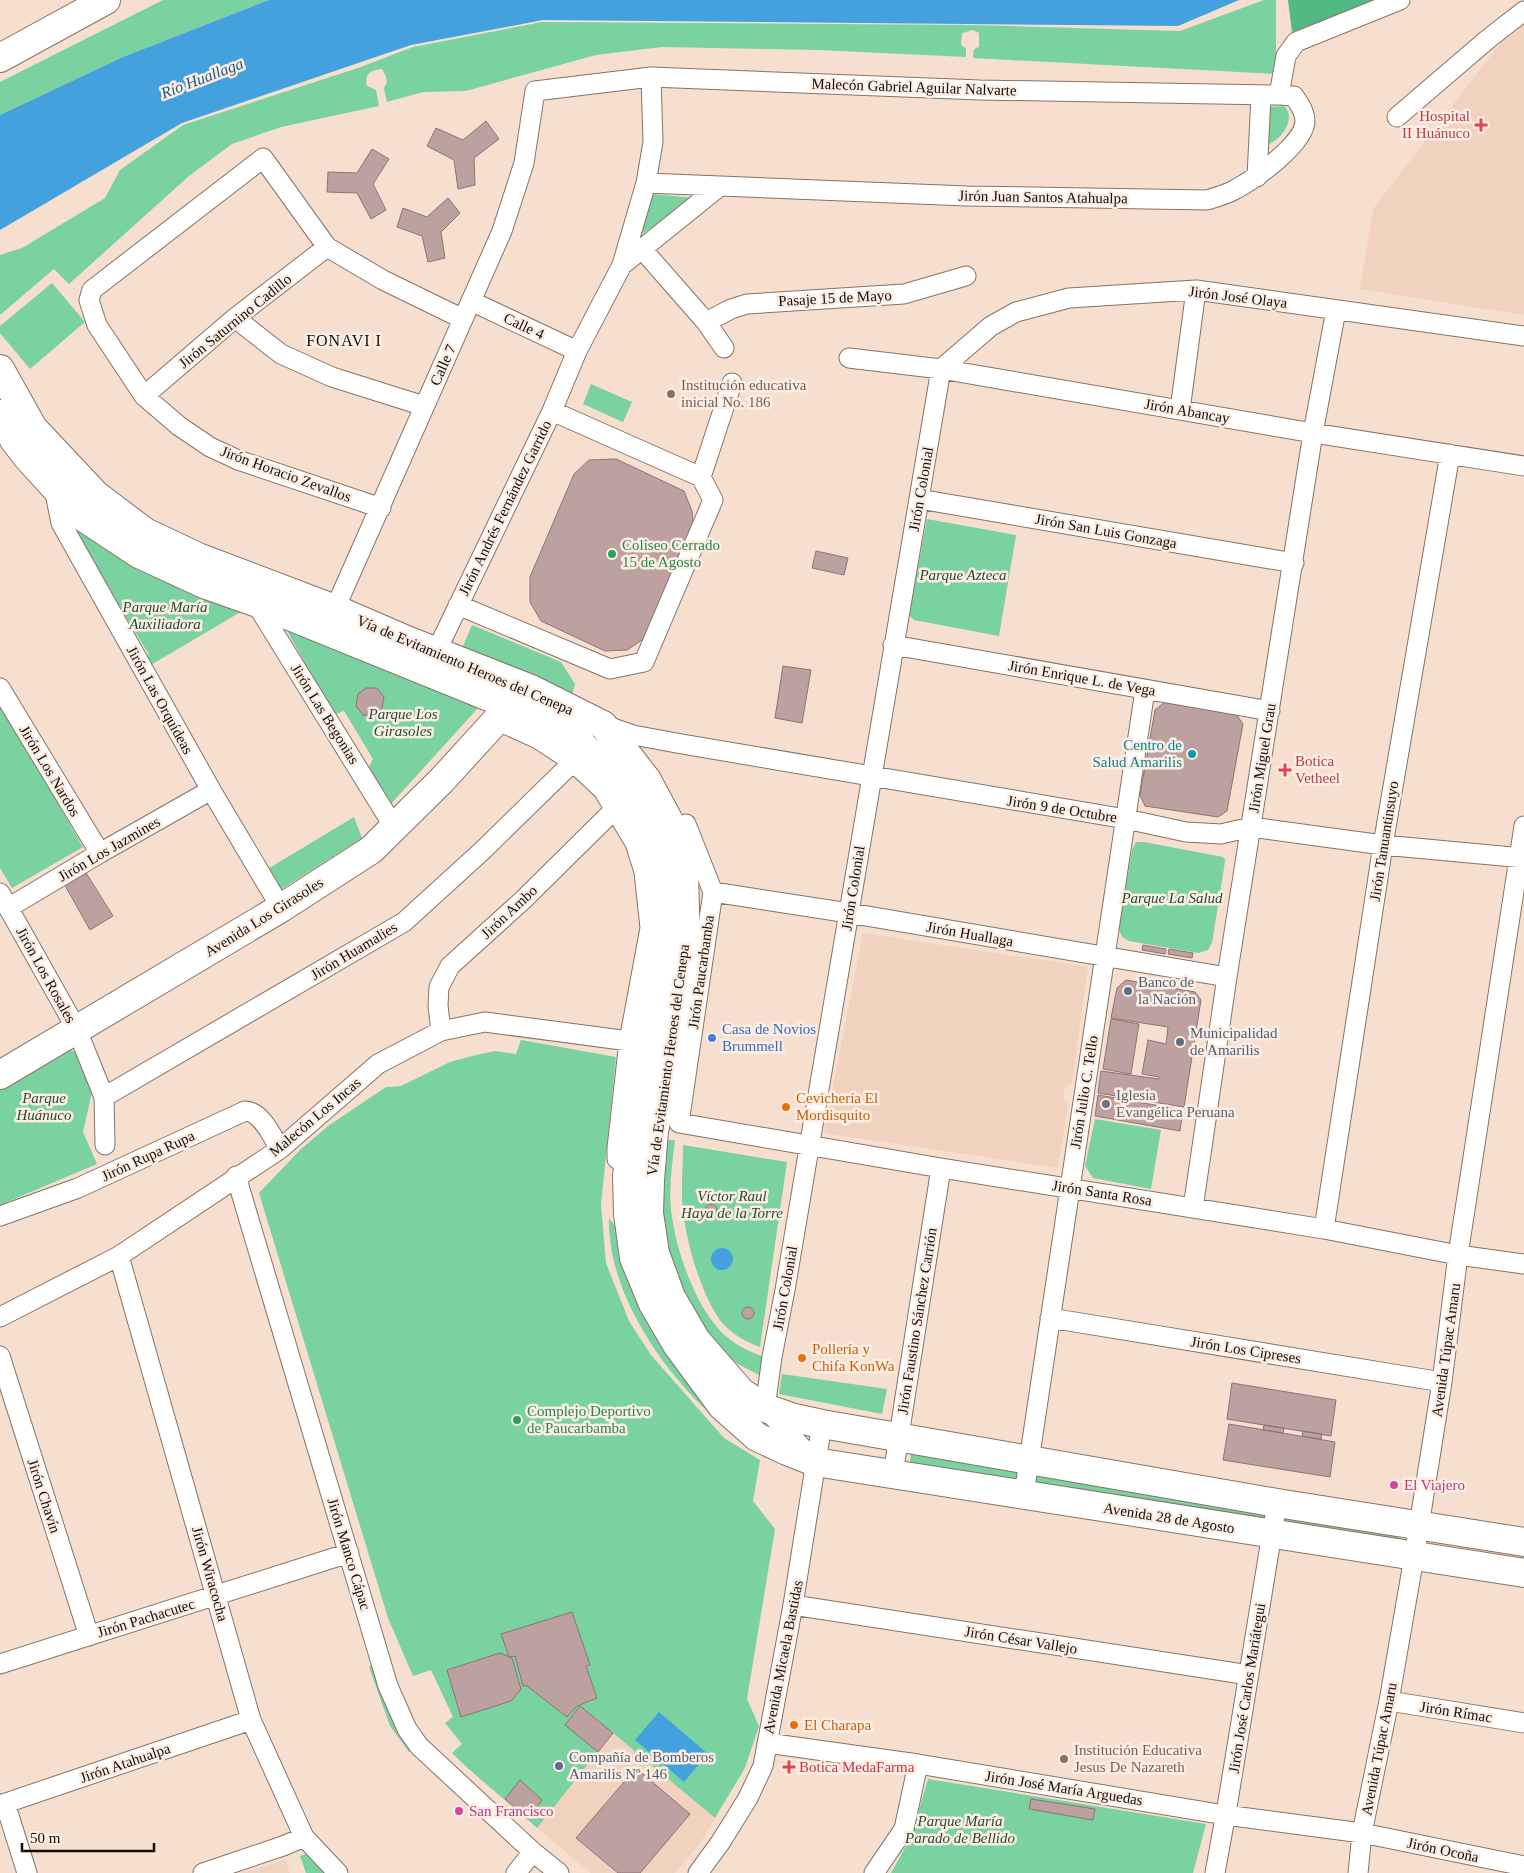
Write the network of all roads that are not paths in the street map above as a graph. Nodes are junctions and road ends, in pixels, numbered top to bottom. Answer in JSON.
{"nodes":[{"id":1,"x":80,"y":0,"type":"edge"},
{"id":2,"x":106,"y":0,"type":"edge"},
{"id":3,"x":1400,"y":0,"type":"edge"},
{"id":4,"x":1524,"y":11,"type":"edge"},
{"id":5,"x":0,"y":37,"type":"edge"},
{"id":6,"x":0,"y":58,"type":"edge"},
{"id":7,"x":651,"y":77,"type":"junction"},
{"id":8,"x":535,"y":91,"type":"joint"},
{"id":9,"x":1278,"y":96,"type":"junction"},
{"id":10,"x":1397,"y":117,"type":"dead end"},
{"id":11,"x":1257,"y":177,"type":"junction"},
{"id":12,"x":646,"y":182,"type":"junction"},
{"id":13,"x":720,"y":186,"type":"junction"},
{"id":14,"x":327,"y":247,"type":"junction"},
{"id":15,"x":642,"y":249,"type":"junction"},
{"id":16,"x":622,"y":265,"type":"junction"},
{"id":17,"x":966,"y":276,"type":"dead end"},
{"id":18,"x":1196,"y":290,"type":"junction"},
{"id":19,"x":471,"y":301,"type":"junction"},
{"id":20,"x":1336,"y":310,"type":"junction"},
{"id":21,"x":235,"y":318,"type":"junction"},
{"id":22,"x":464,"y":319,"type":"junction"},
{"id":23,"x":706,"y":322,"type":"junction"},
{"id":24,"x":1524,"y":336,"type":"edge"},
{"id":25,"x":724,"y":348,"type":"dead end"},
{"id":26,"x":577,"y":351,"type":"junction"},
{"id":27,"x":850,"y":358,"type":"dead end"},
{"id":28,"x":0,"y":369,"type":"edge"},
{"id":29,"x":941,"y":369,"type":"junction"},
{"id":30,"x":732,"y":383,"type":"dead end"},
{"id":31,"x":144,"y":396,"type":"junction"},
{"id":32,"x":424,"y":406,"type":"junction"},
{"id":33,"x":1180,"y":410,"type":"junction"},
{"id":34,"x":552,"y":411,"type":"junction"},
{"id":35,"x":0,"y":414,"type":"edge"},
{"id":36,"x":1313,"y":433,"type":"junction"},
{"id":37,"x":7,"y":444,"type":"edge"},
{"id":38,"x":1450,"y":454,"type":"junction"},
{"id":39,"x":1524,"y":466,"type":"edge"},
{"id":40,"x":702,"y":477,"type":"junction"},
{"id":41,"x":54,"y":486,"type":"junction"},
{"id":42,"x":919,"y":499,"type":"junction"},
{"id":43,"x":381,"y":508,"type":"junction"},
{"id":44,"x":1294,"y":563,"type":"junction"},
{"id":45,"x":255,"y":602,"type":"junction"},
{"id":46,"x":458,"y":605,"type":"junction"},
{"id":47,"x":330,"y":620,"type":"junction"},
{"id":48,"x":893,"y":645,"type":"junction"},
{"id":49,"x":436,"y":652,"type":"junction"},
{"id":50,"x":0,"y":688,"type":"edge"},
{"id":51,"x":1145,"y":690,"type":"junction"},
{"id":52,"x":508,"y":703,"type":"junction"},
{"id":53,"x":1270,"y":711,"type":"junction"},
{"id":54,"x":603,"y":725,"type":"junction"},
{"id":55,"x":573,"y":762,"type":"junction"},
{"id":56,"x":871,"y":777,"type":"junction"},
{"id":57,"x":211,"y":790,"type":"junction"},
{"id":58,"x":615,"y":809,"type":"junction"},
{"id":59,"x":1126,"y":819,"type":"junction"},
{"id":60,"x":686,"y":824,"type":"dead end"},
{"id":61,"x":1524,"y":826,"type":"edge"},
{"id":62,"x":394,"y":827,"type":"junction"},
{"id":63,"x":1251,"y":827,"type":"junction"},
{"id":64,"x":1383,"y":845,"type":"junction"},
{"id":65,"x":100,"y":853,"type":"junction"},
{"id":66,"x":1521,"y":858,"type":"edge"},
{"id":67,"x":712,"y":892,"type":"junction"},
{"id":68,"x":4,"y":900,"type":"edge"},
{"id":69,"x":281,"y":908,"type":"junction"},
{"id":70,"x":848,"y":913,"type":"junction"},
{"id":71,"x":1104,"y":957,"type":"junction"},
{"id":72,"x":1227,"y":977,"type":"junction"},
{"id":73,"x":77,"y":1030,"type":"junction"},
{"id":74,"x":441,"y":1031,"type":"junction"},
{"id":75,"x":630,"y":1042,"type":"junction"},
{"id":76,"x":0,"y":1075,"type":"edge"},
{"id":77,"x":104,"y":1097,"type":"junction"},
{"id":78,"x":679,"y":1123,"type":"joint"},
{"id":79,"x":810,"y":1144,"type":"junction"},
{"id":80,"x":105,"y":1145,"type":"dead end"},
{"id":81,"x":280,"y":1148,"type":"junction"},
{"id":82,"x":941,"y":1168,"type":"junction"},
{"id":83,"x":236,"y":1176,"type":"junction"},
{"id":84,"x":1070,"y":1188,"type":"junction"},
{"id":85,"x":1193,"y":1208,"type":"junction"},
{"id":86,"x":0,"y":1216,"type":"edge"},
{"id":87,"x":1324,"y":1229,"type":"junction"},
{"id":88,"x":631,"y":1234,"type":"junction"},
{"id":89,"x":1458,"y":1255,"type":"junction"},
{"id":90,"x":119,"y":1256,"type":"junction"},
{"id":91,"x":1524,"y":1264,"type":"edge"},
{"id":92,"x":0,"y":1317,"type":"edge"},
{"id":93,"x":1050,"y":1318,"type":"junction"},
{"id":94,"x":0,"y":1356,"type":"edge"},
{"id":95,"x":1442,"y":1382,"type":"junction"},
{"id":96,"x":765,"y":1408,"type":"junction"},
{"id":97,"x":822,"y":1424,"type":"junction"},
{"id":98,"x":899,"y":1438,"type":"junction"},
{"id":99,"x":1029,"y":1459,"type":"junction"},
{"id":100,"x":815,"y":1462,"type":"junction"},
{"id":101,"x":893,"y":1474,"type":"junction"},
{"id":102,"x":1024,"y":1494,"type":"junction"},
{"id":103,"x":1277,"y":1503,"type":"junction"},
{"id":104,"x":1419,"y":1526,"type":"junction"},
{"id":105,"x":1272,"y":1534,"type":"junction"},
{"id":106,"x":1524,"y":1542,"type":"edge"},
{"id":107,"x":349,"y":1552,"type":"junction"},
{"id":108,"x":1414,"y":1557,"type":"junction"},
{"id":109,"x":1524,"y":1573,"type":"edge"},
{"id":110,"x":216,"y":1596,"type":"junction"},
{"id":111,"x":793,"y":1605,"type":"junction"},
{"id":112,"x":89,"y":1636,"type":"junction"},
{"id":113,"x":0,"y":1664,"type":"edge"},
{"id":114,"x":1249,"y":1675,"type":"junction"},
{"id":115,"x":1389,"y":1701,"type":"junction"},
{"id":116,"x":251,"y":1720,"type":"junction"},
{"id":117,"x":1524,"y":1723,"type":"edge"},
{"id":118,"x":767,"y":1743,"type":"junction"},
{"id":119,"x":918,"y":1764,"type":"junction"},
{"id":120,"x":2,"y":1804,"type":"edge"},
{"id":121,"x":1225,"y":1815,"type":"junction"},
{"id":122,"x":1362,"y":1833,"type":"junction"},
{"id":123,"x":304,"y":1837,"type":"junction"},
{"id":124,"x":533,"y":1852,"type":"junction"},
{"id":125,"x":1524,"y":1866,"type":"edge"},
{"id":126,"x":27,"y":1873,"type":"edge"},
{"id":127,"x":203,"y":1873,"type":"edge"},
{"id":128,"x":338,"y":1873,"type":"edge"},
{"id":129,"x":516,"y":1873,"type":"edge"},
{"id":130,"x":559,"y":1873,"type":"edge"},
{"id":131,"x":698,"y":1873,"type":"edge"},
{"id":132,"x":874,"y":1873,"type":"edge"},
{"id":133,"x":1215,"y":1873,"type":"edge"},
{"id":134,"x":1358,"y":1873,"type":"edge"}],
"edges":[{"from":1,"to":5,"type":"main road"},
{"from":2,"to":6,"type":"main road"},
{"from":3,"to":9,"type":"street"},
{"from":4,"to":10,"type":"street"},
{"from":7,"to":8,"type":"street","name":"Malecón Gabriel Aguilar Nalvarte"},
{"from":7,"to":9,"type":"street","name":"Malecón Gabriel Aguilar Nalvarte"},
{"from":7,"to":12,"type":"street","name":"Jirón Andrés Fernández Garrido"},
{"from":8,"to":19,"type":"street","name":"Calle 7"},
{"from":9,"to":11,"type":"street"},
{"from":9,"to":11,"type":"street","name":"Jirón Juan Santos Atahualpa"},
{"from":11,"to":13,"type":"street","name":"Jirón Juan Santos Atahualpa"},
{"from":12,"to":13,"type":"street","name":"Jirón Juan Santos Atahualpa"},
{"from":12,"to":16,"type":"street","name":"Jirón Andrés Fernández Garrido"},
{"from":13,"to":15,"type":"street"},
{"from":14,"to":21,"type":"street","name":"Jirón Saturnino Cadillo"},
{"from":14,"to":22,"type":"street"},
{"from":14,"to":31,"type":"street","name":"Jirón Horacio Zevallos"},
{"from":15,"to":16,"type":"street"},
{"from":15,"to":23,"type":"street"},
{"from":16,"to":26,"type":"street","name":"Jirón Andrés Fernández Garrido"},
{"from":17,"to":23,"type":"street","name":"Pasaje 15 de Mayo"},
{"from":18,"to":20,"type":"street","name":"Jirón José Olaya"},
{"from":18,"to":29,"type":"street","name":"Jirón José Olaya"},
{"from":18,"to":33,"type":"street"},
{"from":19,"to":22,"type":"street","name":"Calle 7"},
{"from":19,"to":26,"type":"street","name":"Calle 4"},
{"from":20,"to":24,"type":"street","name":"Jirón José Olaya"},
{"from":20,"to":36,"type":"street","name":"Jirón Miguel Grau"},
{"from":21,"to":31,"type":"street","name":"Jirón Saturnino Cadillo"},
{"from":21,"to":32,"type":"street"},
{"from":22,"to":32,"type":"street","name":"Calle 7"},
{"from":23,"to":25,"type":"street"},
{"from":26,"to":34,"type":"street","name":"Jirón Andrés Fernández Garrido"},
{"from":27,"to":29,"type":"street","name":"Jirón Abancay"},
{"from":28,"to":47,"type":"main road","name":"Vía de Evitamiento Heroes del Cenepa"},
{"from":29,"to":33,"type":"street","name":"Jirón Abancay"},
{"from":29,"to":42,"type":"street","name":"Jirón Colonial"},
{"from":30,"to":40,"type":"street"},
{"from":31,"to":43,"type":"street","name":"Jirón Horacio Zevallos"},
{"from":32,"to":43,"type":"street","name":"Calle 7"},
{"from":33,"to":36,"type":"street","name":"Jirón Abancay"},
{"from":34,"to":40,"type":"street","name":"Jirón Andrés Fernández Garrido"},
{"from":34,"to":46,"type":"street","name":"Jirón Andrés Fernández Garrido"},
{"from":35,"to":37,"type":"main road","name":"Vía de Evitamiento Heroes del Cenepa"},
{"from":36,"to":38,"type":"street","name":"Jirón Abancay"},
{"from":36,"to":44,"type":"street","name":"Jirón Miguel Grau"},
{"from":37,"to":41,"type":"main road","name":"Vía de Evitamiento Heroes del Cenepa"},
{"from":38,"to":39,"type":"street","name":"Jirón Abancay"},
{"from":38,"to":64,"type":"street","name":"Jirón Tanuantinsuyo"},
{"from":40,"to":46,"type":"street","name":"Jirón Andrés Fernández Garrido"},
{"from":41,"to":45,"type":"main road","name":"Vía de Evitamiento Heroes del Cenepa"},
{"from":41,"to":57,"type":"street","name":"Jirón Las Orquídeas"},
{"from":42,"to":44,"type":"street","name":"Jirón San Luis Gonzaga"},
{"from":42,"to":48,"type":"street","name":"Jirón Colonial"},
{"from":43,"to":47,"type":"street","name":"Calle 7"},
{"from":44,"to":53,"type":"street","name":"Jirón Miguel Grau"},
{"from":45,"to":47,"type":"main road","name":"Vía de Evitamiento Heroes del Cenepa"},
{"from":45,"to":62,"type":"street","name":"Jirón Las Begonias"},
{"from":46,"to":49,"type":"street","name":"Jirón Andrés Fernández Garrido"},
{"from":47,"to":49,"type":"main road","name":"Vía de Evitamiento Heroes del Cenepa"},
{"from":47,"to":52,"type":"main road","name":"Vía de Evitamiento Heroes del Cenepa"},
{"from":48,"to":51,"type":"street","name":"Jirón Enrique L. de Vega"},
{"from":48,"to":56,"type":"street","name":"Jirón Colonial"},
{"from":49,"to":52,"type":"main road","name":"Vía de Evitamiento Heroes del Cenepa"},
{"from":50,"to":65,"type":"street","name":"Jirón Los Nardos"},
{"from":51,"to":53,"type":"street","name":"Jirón Enrique L. de Vega"},
{"from":51,"to":59,"type":"street","name":"Jirón Julio C. Tello"},
{"from":52,"to":54,"type":"main road","name":"Vía de Evitamiento Heroes del Cenepa"},
{"from":52,"to":55,"type":"street"},
{"from":52,"to":62,"type":"main road","name":"Avenida Los Girasoles"},
{"from":52,"to":88,"type":"main road","name":"Vía de Evitamiento Heroes del Cenepa"},
{"from":53,"to":63,"type":"street","name":"Jirón Miguel Grau"},
{"from":54,"to":56,"type":"street","name":"Jirón 9 de Octubre"},
{"from":54,"to":96,"type":"main road","name":"Vía de Evitamiento Heroes del Cenepa"},
{"from":55,"to":58,"type":"street"},
{"from":55,"to":77,"type":"street","name":"Jirón Huamalies"},
{"from":56,"to":59,"type":"street","name":"Jirón 9 de Octubre"},
{"from":56,"to":70,"type":"street","name":"Jirón Colonial"},
{"from":57,"to":65,"type":"street","name":"Jirón Los Jazmines"},
{"from":57,"to":69,"type":"street","name":"Jirón Las Orquídeas"},
{"from":58,"to":74,"type":"street","name":"Jirón Ambo"},
{"from":58,"to":75,"type":"street"},
{"from":59,"to":63,"type":"street","name":"Jirón 9 de Octubre"},
{"from":59,"to":71,"type":"street","name":"Jirón Julio C. Tello"},
{"from":60,"to":67,"type":"street","name":"Jirón Paucarbamba"},
{"from":61,"to":66,"type":"street","name":"Avenida Túpac Amaru"},
{"from":62,"to":69,"type":"main road","name":"Avenida Los Girasoles"},
{"from":63,"to":64,"type":"street","name":"Jirón 9 de Octubre"},
{"from":63,"to":72,"type":"street","name":"Jirón Miguel Grau"},
{"from":64,"to":66,"type":"street","name":"Jirón 9 de Octubre"},
{"from":64,"to":87,"type":"street","name":"Jirón Tanuantinsuyo"},
{"from":65,"to":68,"type":"street","name":"Jirón Los Jazmines"},
{"from":66,"to":89,"type":"street","name":"Avenida Túpac Amaru"},
{"from":67,"to":70,"type":"street","name":"Jirón Huallaga"},
{"from":67,"to":78,"type":"street","name":"Jirón Paucarbamba"},
{"from":68,"to":73,"type":"street","name":"Jirón Los Rosales"},
{"from":69,"to":73,"type":"main road","name":"Avenida Los Girasoles"},
{"from":70,"to":71,"type":"street","name":"Jirón Huallaga"},
{"from":70,"to":79,"type":"street","name":"Jirón Colonial"},
{"from":71,"to":72,"type":"street","name":"Jirón Huallaga"},
{"from":71,"to":84,"type":"street","name":"Jirón Julio C. Tello"},
{"from":72,"to":85,"type":"street","name":"Jirón Miguel Grau"},
{"from":73,"to":76,"type":"main road","name":"Avenida Los Girasoles"},
{"from":73,"to":77,"type":"street","name":"Jirón Los Rosales"},
{"from":74,"to":75,"type":"street","name":"Malecón Los Incas"},
{"from":74,"to":81,"type":"street","name":"Malecón Los Incas"},
{"from":75,"to":88,"type":"street"},
{"from":77,"to":80,"type":"street"},
{"from":78,"to":79,"type":"street","name":"Jirón Santa Rosa"},
{"from":79,"to":82,"type":"street","name":"Jirón Santa Rosa"},
{"from":79,"to":96,"type":"street","name":"Jirón Colonial"},
{"from":81,"to":83,"type":"street","name":"Malecón Los Incas"},
{"from":81,"to":86,"type":"street","name":"Jirón Rupa Rupa"},
{"from":82,"to":84,"type":"street","name":"Jirón Santa Rosa"},
{"from":82,"to":98,"type":"street","name":"Jirón Faustino Sánchez Carrión"},
{"from":83,"to":90,"type":"street","name":"Malecón Los Incas"},
{"from":83,"to":107,"type":"street","name":"Jirón Manco Cápac"},
{"from":84,"to":85,"type":"street","name":"Jirón Santa Rosa"},
{"from":84,"to":93,"type":"street","name":"Jirón Julio C. Tello"},
{"from":85,"to":87,"type":"street","name":"Jirón Santa Rosa"},
{"from":87,"to":89,"type":"street","name":"Jirón Santa Rosa"},
{"from":88,"to":100,"type":"main road","name":"Vía de Evitamiento Heroes del Cenepa"},
{"from":89,"to":91,"type":"street","name":"Jirón Santa Rosa"},
{"from":89,"to":95,"type":"street","name":"Avenida Túpac Amaru"},
{"from":90,"to":92,"type":"street","name":"Malecón Los Incas"},
{"from":90,"to":110,"type":"street","name":"Jirón Wiracocha"},
{"from":93,"to":95,"type":"street","name":"Jirón Los Cipreses"},
{"from":93,"to":99,"type":"street","name":"Jirón Julio C. Tello"},
{"from":94,"to":112,"type":"street","name":"Jirón Chavín"},
{"from":95,"to":104,"type":"street","name":"Avenida Túpac Amaru"},
{"from":96,"to":97,"type":"main road","name":"Vía de Evitamiento Heroes del Cenepa"},
{"from":96,"to":100,"type":"street"},
{"from":97,"to":98,"type":"main road"},
{"from":97,"to":100,"type":"street","name":"Avenida Micaela Bastidas"},
{"from":98,"to":99,"type":"main road"},
{"from":98,"to":101,"type":"street","name":"Jirón Faustino Sánchez Carrión"},
{"from":99,"to":102,"type":"street","name":"Jirón Julio C. Tello"},
{"from":99,"to":103,"type":"main road"},
{"from":100,"to":101,"type":"main road","name":"Avenida 28 de Agosto"},
{"from":100,"to":111,"type":"street","name":"Avenida Micaela Bastidas"},
{"from":101,"to":102,"type":"main road","name":"Avenida 28 de Agosto"},
{"from":102,"to":105,"type":"main road","name":"Avenida 28 de Agosto"},
{"from":103,"to":104,"type":"main road"},
{"from":103,"to":105,"type":"street","name":"Jirón José Carlos Mariátegui"},
{"from":104,"to":106,"type":"main road"},
{"from":104,"to":108,"type":"street","name":"Avenida Túpac Amaru"},
{"from":105,"to":108,"type":"main road","name":"Avenida 28 de Agosto"},
{"from":105,"to":114,"type":"street","name":"Jirón José Carlos Mariátegui"},
{"from":107,"to":110,"type":"street","name":"Jirón Pachacutec"},
{"from":107,"to":124,"type":"street","name":"Jirón Manco Cápac"},
{"from":108,"to":109,"type":"main road","name":"Avenida 28 de Agosto"},
{"from":108,"to":115,"type":"street","name":"Avenida Túpac Amaru"},
{"from":110,"to":112,"type":"street","name":"Jirón Pachacutec"},
{"from":110,"to":116,"type":"street","name":"Jirón Wiracocha"},
{"from":111,"to":114,"type":"street","name":"Jirón César Vallejo"},
{"from":111,"to":118,"type":"street","name":"Avenida Micaela Bastidas"},
{"from":112,"to":113,"type":"street","name":"Jirón Pachacutec"},
{"from":114,"to":121,"type":"street","name":"Jirón José Carlos Mariátegui"},
{"from":115,"to":117,"type":"street","name":"Jirón Rímac"},
{"from":115,"to":122,"type":"street","name":"Avenida Túpac Amaru"},
{"from":116,"to":120,"type":"street","name":"Jirón Atahualpa"},
{"from":116,"to":123,"type":"street","name":"Jirón Wiracocha"},
{"from":118,"to":119,"type":"street","name":"Jirón José María Arguedas"},
{"from":118,"to":131,"type":"street","name":"Avenida Micaela Bastidas"},
{"from":119,"to":121,"type":"street","name":"Jirón José María Arguedas"},
{"from":119,"to":132,"type":"street"},
{"from":120,"to":126,"type":"street"},
{"from":121,"to":122,"type":"street","name":"Jirón José María Arguedas"},
{"from":121,"to":133,"type":"street","name":"Jirón José Carlos Mariátegui"},
{"from":122,"to":125,"type":"street","name":"Jirón Ocoña"},
{"from":122,"to":134,"type":"street","name":"Avenida Túpac Amaru"},
{"from":123,"to":127,"type":"street"},
{"from":123,"to":128,"type":"street","name":"Jirón Wiracocha"},
{"from":124,"to":129,"type":"street"},
{"from":124,"to":130,"type":"street","name":"Jirón Manco Cápac"}]}
